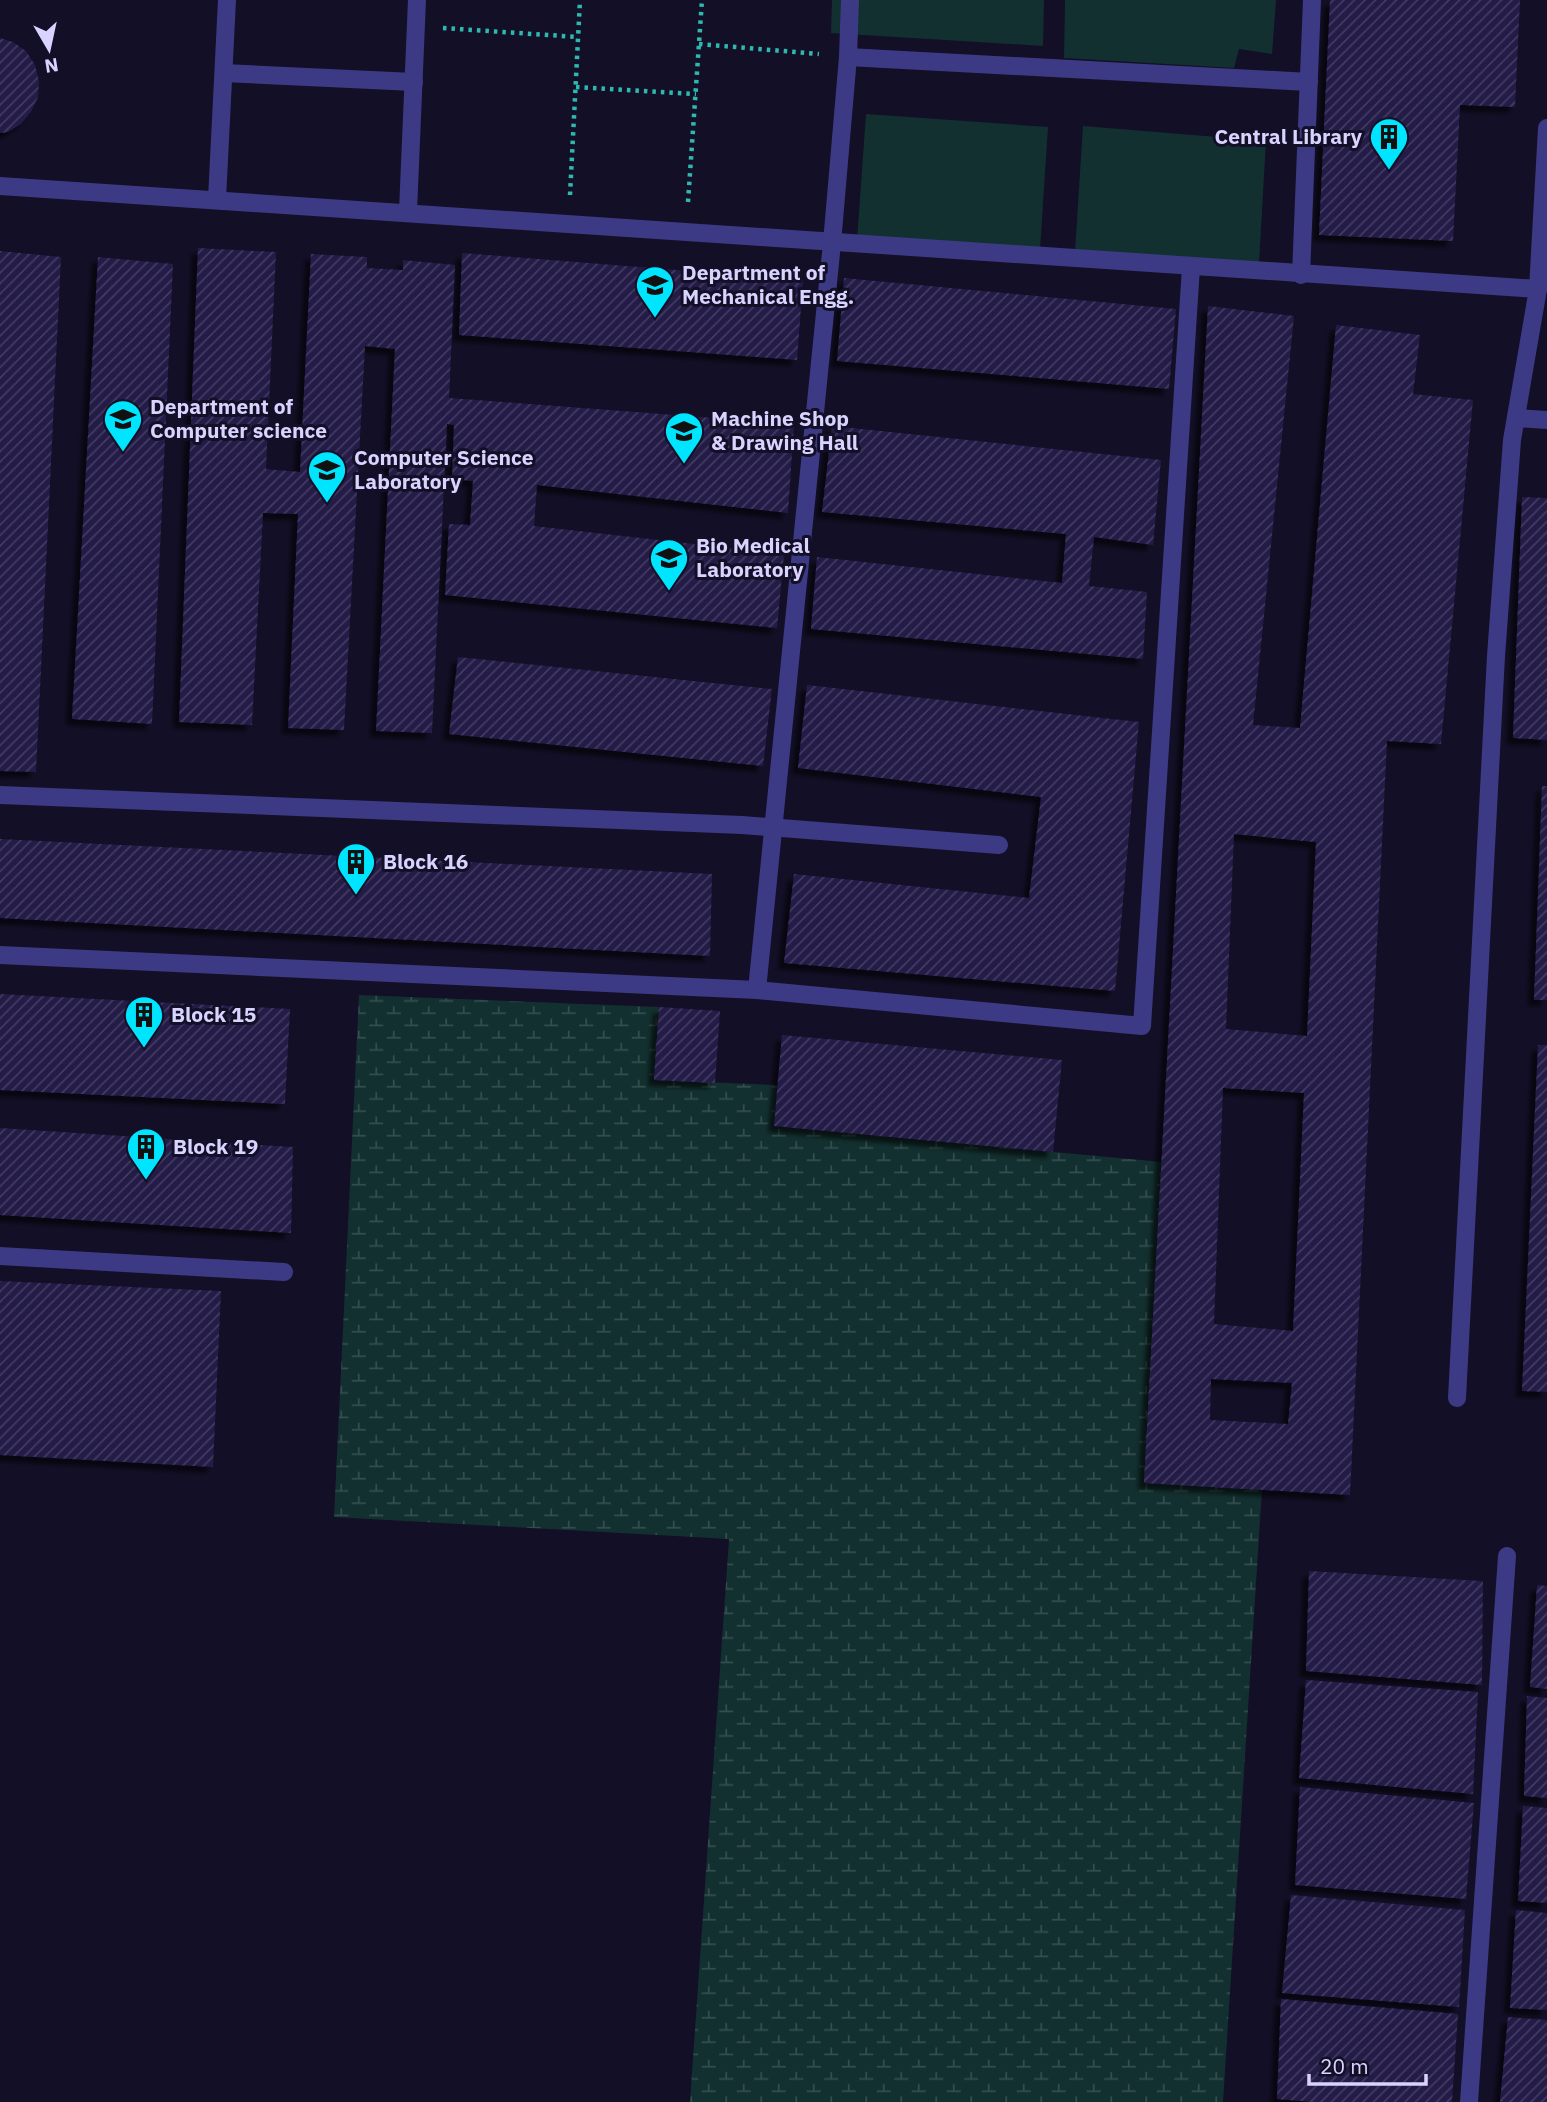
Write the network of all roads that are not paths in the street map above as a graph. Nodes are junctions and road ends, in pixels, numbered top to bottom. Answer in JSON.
{"nodes":[{"id":1,"x":227,"y":0,"type":"edge"},
{"id":2,"x":417,"y":0,"type":"edge"},
{"id":3,"x":850,"y":0,"type":"edge"},
{"id":4,"x":1312,"y":0,"type":"edge"},
{"id":5,"x":848,"y":57,"type":"junction"},
{"id":6,"x":224,"y":73,"type":"junction"},
{"id":7,"x":414,"y":82,"type":"junction"},
{"id":8,"x":1309,"y":82,"type":"junction"},
{"id":9,"x":1547,"y":128,"type":"edge"},
{"id":10,"x":0,"y":186,"type":"edge"},
{"id":11,"x":217,"y":199,"type":"junction"},
{"id":12,"x":408,"y":211,"type":"junction"},
{"id":13,"x":832,"y":243,"type":"junction"},
{"id":14,"x":1191,"y":267,"type":"junction"},
{"id":15,"x":1301,"y":275,"type":"junction"},
{"id":16,"x":1538,"y":289,"type":"junction"},
{"id":17,"x":1516,"y":418,"type":"junction"},
{"id":18,"x":1547,"y":420,"type":"edge"},
{"id":19,"x":0,"y":795,"type":"edge"},
{"id":20,"x":773,"y":828,"type":"junction"},
{"id":21,"x":999,"y":845,"type":"dead end"},
{"id":22,"x":0,"y":955,"type":"edge"},
{"id":23,"x":757,"y":990,"type":"junction"},
{"id":24,"x":0,"y":1256,"type":"edge"},
{"id":25,"x":284,"y":1272,"type":"dead end"},
{"id":26,"x":1458,"y":1398,"type":"dead end"},
{"id":27,"x":1507,"y":1556,"type":"dead end"},
{"id":28,"x":1469,"y":2102,"type":"edge"}],
"edges":[{"from":1,"to":6,"type":"street"},
{"from":2,"to":7,"type":"street"},
{"from":3,"to":5,"type":"street"},
{"from":4,"to":8,"type":"street"},
{"from":5,"to":8,"type":"street"},
{"from":5,"to":13,"type":"street"},
{"from":6,"to":7,"type":"street"},
{"from":6,"to":11,"type":"street"},
{"from":7,"to":12,"type":"street"},
{"from":8,"to":15,"type":"street"},
{"from":9,"to":16,"type":"street"},
{"from":10,"to":11,"type":"street"},
{"from":11,"to":12,"type":"street"},
{"from":12,"to":13,"type":"street"},
{"from":13,"to":14,"type":"street"},
{"from":13,"to":20,"type":"street"},
{"from":14,"to":15,"type":"street"},
{"from":14,"to":23,"type":"street"},
{"from":15,"to":16,"type":"street"},
{"from":16,"to":17,"type":"street"},
{"from":17,"to":18,"type":"street"},
{"from":17,"to":26,"type":"street"},
{"from":19,"to":20,"type":"street"},
{"from":20,"to":21,"type":"street"},
{"from":20,"to":23,"type":"street"},
{"from":22,"to":23,"type":"street"},
{"from":24,"to":25,"type":"street"},
{"from":27,"to":28,"type":"street"}]}
